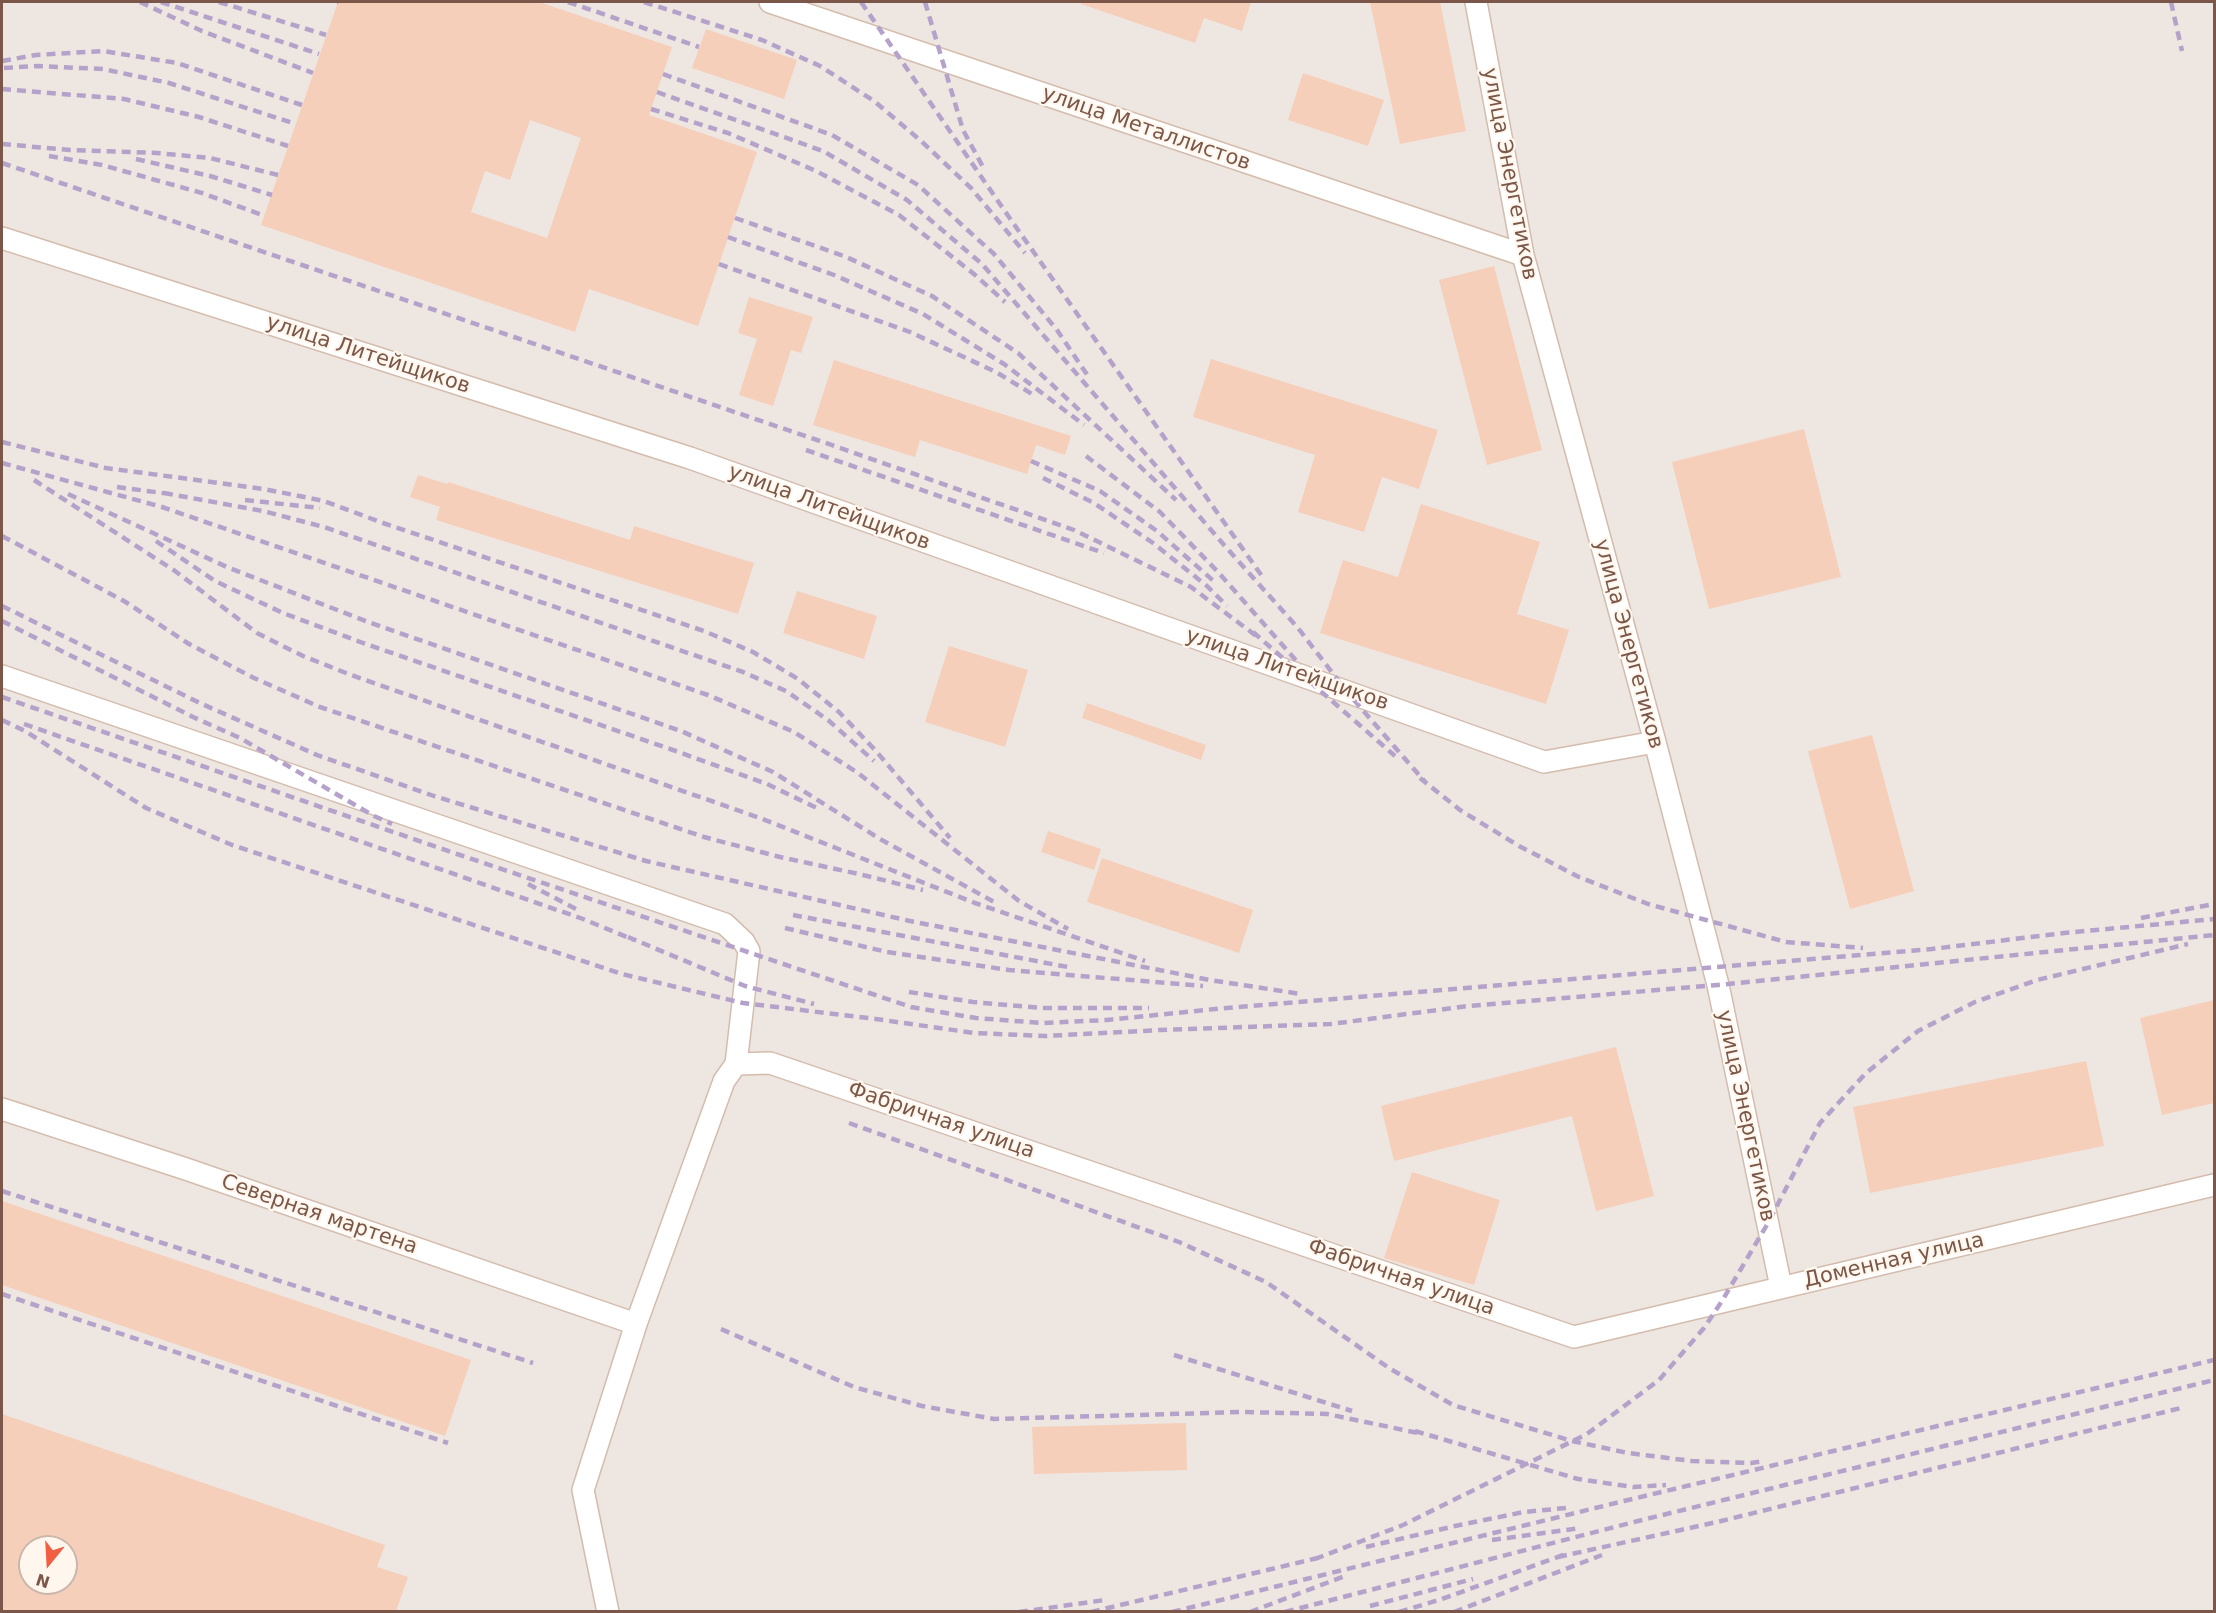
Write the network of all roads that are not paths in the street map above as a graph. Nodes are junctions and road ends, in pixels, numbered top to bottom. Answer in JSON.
{"nodes":[{"id":1,"x":770,"y":2,"type":"edge"},
{"id":2,"x":1476,"y":2,"type":"edge"},
{"id":3,"x":2,"y":238,"type":"edge"},
{"id":4,"x":1522,"y":255,"type":"junction"},
{"id":5,"x":2,"y":676,"type":"edge"},
{"id":6,"x":1655,"y":742,"type":"junction"},
{"id":7,"x":736,"y":1064,"type":"junction"},
{"id":8,"x":2,"y":1109,"type":"edge"},
{"id":9,"x":2214,"y":1185,"type":"edge"},
{"id":10,"x":1781,"y":1287,"type":"junction"},
{"id":11,"x":636,"y":1324,"type":"junction"},
{"id":12,"x":1574,"y":1337,"type":"joint"},
{"id":13,"x":608,"y":1611,"type":"edge"}],
"edges":[{"from":1,"to":4,"type":"street","name":"улица Металлистов"},
{"from":2,"to":4,"type":"street","name":"улица Энергетиков"},
{"from":3,"to":6,"type":"street","name":"улица Литейщиков"},
{"from":4,"to":6,"type":"street","name":"улица Энергетиков"},
{"from":5,"to":7,"type":"street"},
{"from":6,"to":10,"type":"street","name":"улица Энергетиков"},
{"from":7,"to":11,"type":"street"},
{"from":7,"to":12,"type":"street","name":"Фабричная улица"},
{"from":8,"to":11,"type":"street","name":"Северная мартена"},
{"from":9,"to":10,"type":"street","name":"Доменная улица"},
{"from":10,"to":12,"type":"street","name":"Доменная улица"},
{"from":11,"to":13,"type":"street"}]}
